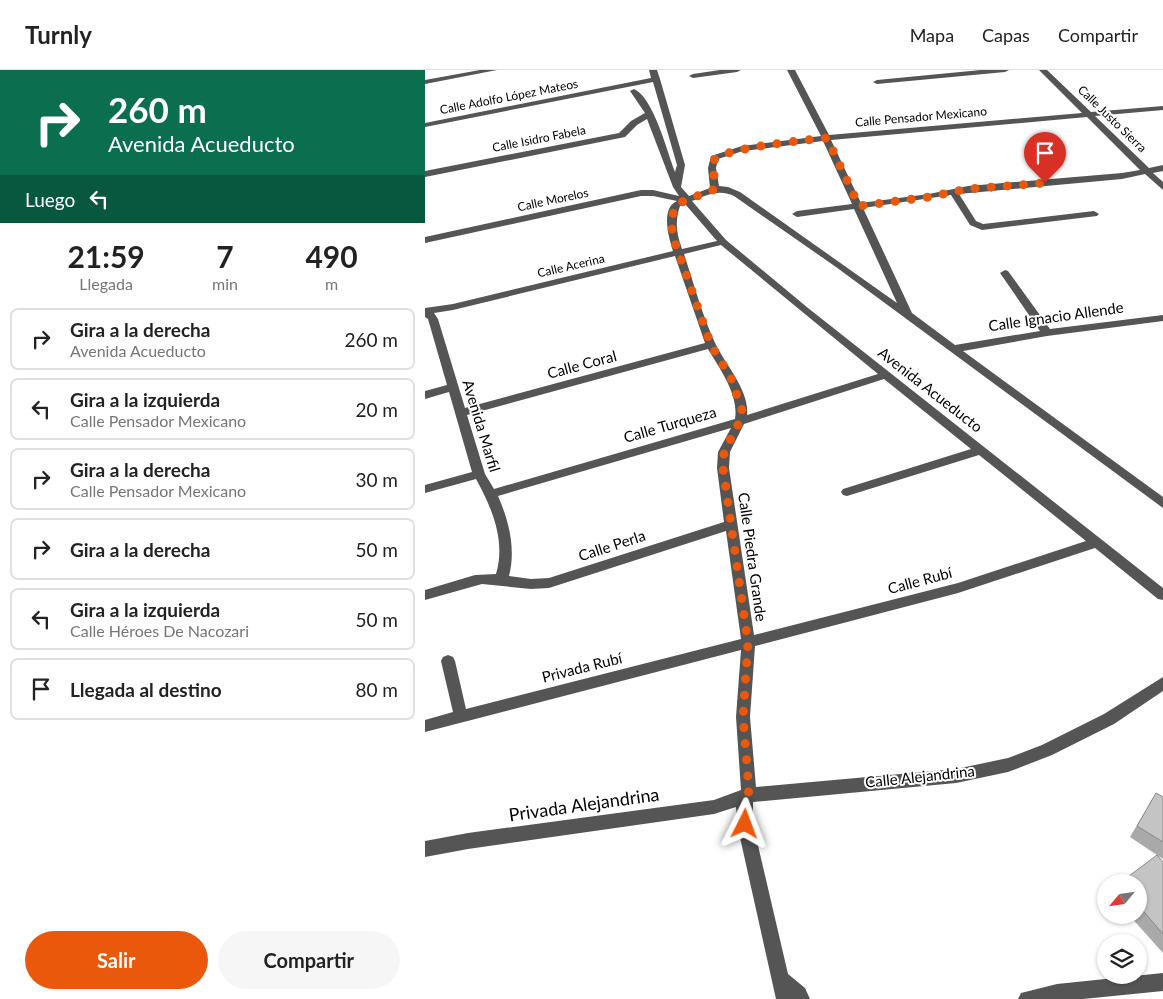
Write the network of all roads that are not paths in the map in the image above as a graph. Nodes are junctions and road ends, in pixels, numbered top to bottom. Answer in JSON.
{"nodes":[{"id":1,"x":493,"y":70,"type":"edge"},
{"id":2,"x":653,"y":70,"type":"edge"},
{"id":3,"x":737,"y":70,"type":"edge"},
{"id":4,"x":791,"y":70,"type":"edge"},
{"id":5,"x":1005,"y":70,"type":"edge"},
{"id":6,"x":1043,"y":70,"type":"edge"},
{"id":7,"x":693,"y":76,"type":"dead end"},
{"id":8,"x":656,"y":79,"type":"junction"},
{"id":9,"x":425,"y":82,"type":"edge"},
{"id":10,"x":877,"y":82,"type":"dead end"},
{"id":11,"x":634,"y":91,"type":"dead end"},
{"id":12,"x":1163,"y":108,"type":"edge"},
{"id":13,"x":651,"y":114,"type":"junction"},
{"id":14,"x":1089,"y":114,"type":"junction"},
{"id":15,"x":425,"y":125,"type":"edge"},
{"id":16,"x":827,"y":138,"type":"junction"},
{"id":17,"x":1163,"y":168,"type":"edge"},
{"id":18,"x":1147,"y":171,"type":"junction"},
{"id":19,"x":425,"y":174,"type":"edge"},
{"id":20,"x":676,"y":183,"type":"junction"},
{"id":21,"x":1163,"y":187,"type":"edge"},
{"id":22,"x":715,"y":189,"type":"junction"},
{"id":23,"x":954,"y":193,"type":"junction"},
{"id":24,"x":685,"y":200,"type":"junction"},
{"id":25,"x":859,"y":206,"type":"junction"},
{"id":26,"x":797,"y":214,"type":"dead end"},
{"id":27,"x":1095,"y":214,"type":"dead end"},
{"id":28,"x":425,"y":240,"type":"edge"},
{"id":29,"x":723,"y":242,"type":"junction"},
{"id":30,"x":678,"y":254,"type":"junction"},
{"id":31,"x":1005,"y":273,"type":"dead end"},
{"id":32,"x":425,"y":312,"type":"edge"},
{"id":33,"x":908,"y":316,"type":"junction"},
{"id":34,"x":1163,"y":318,"type":"edge"},
{"id":35,"x":1047,"y":333,"type":"junction"},
{"id":36,"x":711,"y":345,"type":"junction"},
{"id":37,"x":953,"y":349,"type":"junction"},
{"id":38,"x":886,"y":375,"type":"junction"},
{"id":39,"x":453,"y":387,"type":"junction"},
{"id":40,"x":425,"y":395,"type":"edge"},
{"id":41,"x":461,"y":413,"type":"junction"},
{"id":42,"x":740,"y":421,"type":"junction"},
{"id":43,"x":982,"y":450,"type":"junction"},
{"id":44,"x":479,"y":474,"type":"junction"},
{"id":45,"x":425,"y":489,"type":"edge"},
{"id":46,"x":847,"y":492,"type":"dead end"},
{"id":47,"x":491,"y":494,"type":"junction"},
{"id":48,"x":1163,"y":503,"type":"edge"},
{"id":49,"x":732,"y":524,"type":"junction"},
{"id":50,"x":1097,"y":542,"type":"junction"},
{"id":51,"x":501,"y":580,"type":"junction"},
{"id":52,"x":425,"y":595,"type":"edge"},
{"id":53,"x":1163,"y":595,"type":"edge"},
{"id":54,"x":748,"y":643,"type":"junction"},
{"id":55,"x":448,"y":661,"type":"dead end"},
{"id":56,"x":1163,"y":683,"type":"edge"},
{"id":57,"x":461,"y":716,"type":"junction"},
{"id":58,"x":425,"y":726,"type":"edge"},
{"id":59,"x":747,"y":796,"type":"junction"},
{"id":60,"x":425,"y":849,"type":"edge"},
{"id":61,"x":780,"y":979,"type":"junction"},
{"id":62,"x":1163,"y":982,"type":"edge"},
{"id":63,"x":785,"y":999,"type":"edge"},
{"id":64,"x":801,"y":999,"type":"edge"},
{"id":65,"x":1027,"y":999,"type":"edge"}],
"edges":[{"from":1,"to":9,"type":"street"},
{"from":2,"to":8,"type":"street"},
{"from":3,"to":7,"type":"street"},
{"from":4,"to":16,"type":"street"},
{"from":5,"to":10,"type":"street"},
{"from":6,"to":14,"type":"street","name":"Calle Justo Sierra"},
{"from":8,"to":15,"type":"street","name":"Calle Adolfo López Mateos"},
{"from":8,"to":20,"type":"street"},
{"from":11,"to":13,"type":"street","name":"Avenida Acueducto"},
{"from":12,"to":14,"type":"street","name":"Calle Pensador Mexicano"},
{"from":13,"to":19,"type":"street","name":"Calle Isidro Fabela"},
{"from":13,"to":20,"type":"street","name":"Avenida Acueducto"},
{"from":14,"to":16,"type":"street","name":"Calle Pensador Mexicano"},
{"from":14,"to":18,"type":"street","name":"Calle Justo Sierra"},
{"from":16,"to":22,"type":"street","name":"Calle Pensador Mexicano"},
{"from":16,"to":25,"type":"street"},
{"from":17,"to":18,"type":"street"},
{"from":18,"to":21,"type":"street","name":"Calle Justo Sierra"},
{"from":18,"to":23,"type":"street"},
{"from":20,"to":24,"type":"street","name":"Avenida Acueducto"},
{"from":22,"to":24,"type":"street"},
{"from":22,"to":33,"type":"street"},
{"from":23,"to":25,"type":"street"},
{"from":23,"to":27,"type":"street"},
{"from":24,"to":28,"type":"street","name":"Calle Morelos"},
{"from":24,"to":29,"type":"street","name":"Avenida Acueducto"},
{"from":24,"to":30,"type":"street"},
{"from":25,"to":26,"type":"street"},
{"from":25,"to":33,"type":"street"},
{"from":29,"to":30,"type":"street","name":"Calle Acerina"},
{"from":29,"to":38,"type":"street","name":"Avenida Acueducto"},
{"from":30,"to":32,"type":"street","name":"Calle Acerina"},
{"from":30,"to":36,"type":"street"},
{"from":31,"to":35,"type":"street"},
{"from":32,"to":39,"type":"street","name":"Avenida Marfil"},
{"from":33,"to":37,"type":"street"},
{"from":34,"to":35,"type":"street","name":"Calle Ignacio Allende"},
{"from":35,"to":37,"type":"street","name":"Calle Ignacio Allende"},
{"from":36,"to":41,"type":"street","name":"Calle Coral"},
{"from":36,"to":42,"type":"street"},
{"from":37,"to":48,"type":"street"},
{"from":38,"to":42,"type":"street","name":"Calle Turqueza"},
{"from":38,"to":43,"type":"street","name":"Avenida Acueducto"},
{"from":39,"to":40,"type":"street"},
{"from":39,"to":41,"type":"street","name":"Avenida Marfil"},
{"from":41,"to":44,"type":"street","name":"Avenida Marfil"},
{"from":42,"to":47,"type":"street","name":"Calle Turqueza"},
{"from":42,"to":49,"type":"street","name":"Calle Piedra Grande"},
{"from":43,"to":46,"type":"street"},
{"from":43,"to":50,"type":"street","name":"Avenida Acueducto"},
{"from":44,"to":45,"type":"street"},
{"from":44,"to":47,"type":"street","name":"Avenida Marfil"},
{"from":47,"to":51,"type":"street","name":"Avenida Marfil"},
{"from":49,"to":51,"type":"street","name":"Calle Perla"},
{"from":49,"to":54,"type":"street","name":"Calle Piedra Grande"},
{"from":50,"to":53,"type":"street","name":"Avenida Acueducto"},
{"from":50,"to":54,"type":"street","name":"Calle Rubí"},
{"from":51,"to":52,"type":"street","name":"Calle Perla"},
{"from":54,"to":57,"type":"street","name":"Privada Rubí"},
{"from":54,"to":59,"type":"street","name":"Calle Piedra Grande"},
{"from":55,"to":57,"type":"street"},
{"from":56,"to":59,"type":"street","name":"Calle Alejandrina"},
{"from":57,"to":58,"type":"street","name":"Privada Rubí"},
{"from":59,"to":60,"type":"street","name":"Privada Alejandrina"},
{"from":59,"to":61,"type":"street","name":"Calle Piedra Grande"},
{"from":61,"to":63,"type":"street","name":"Calle Piedra Grande"},
{"from":61,"to":64,"type":"street"},
{"from":62,"to":65,"type":"street"}]}
